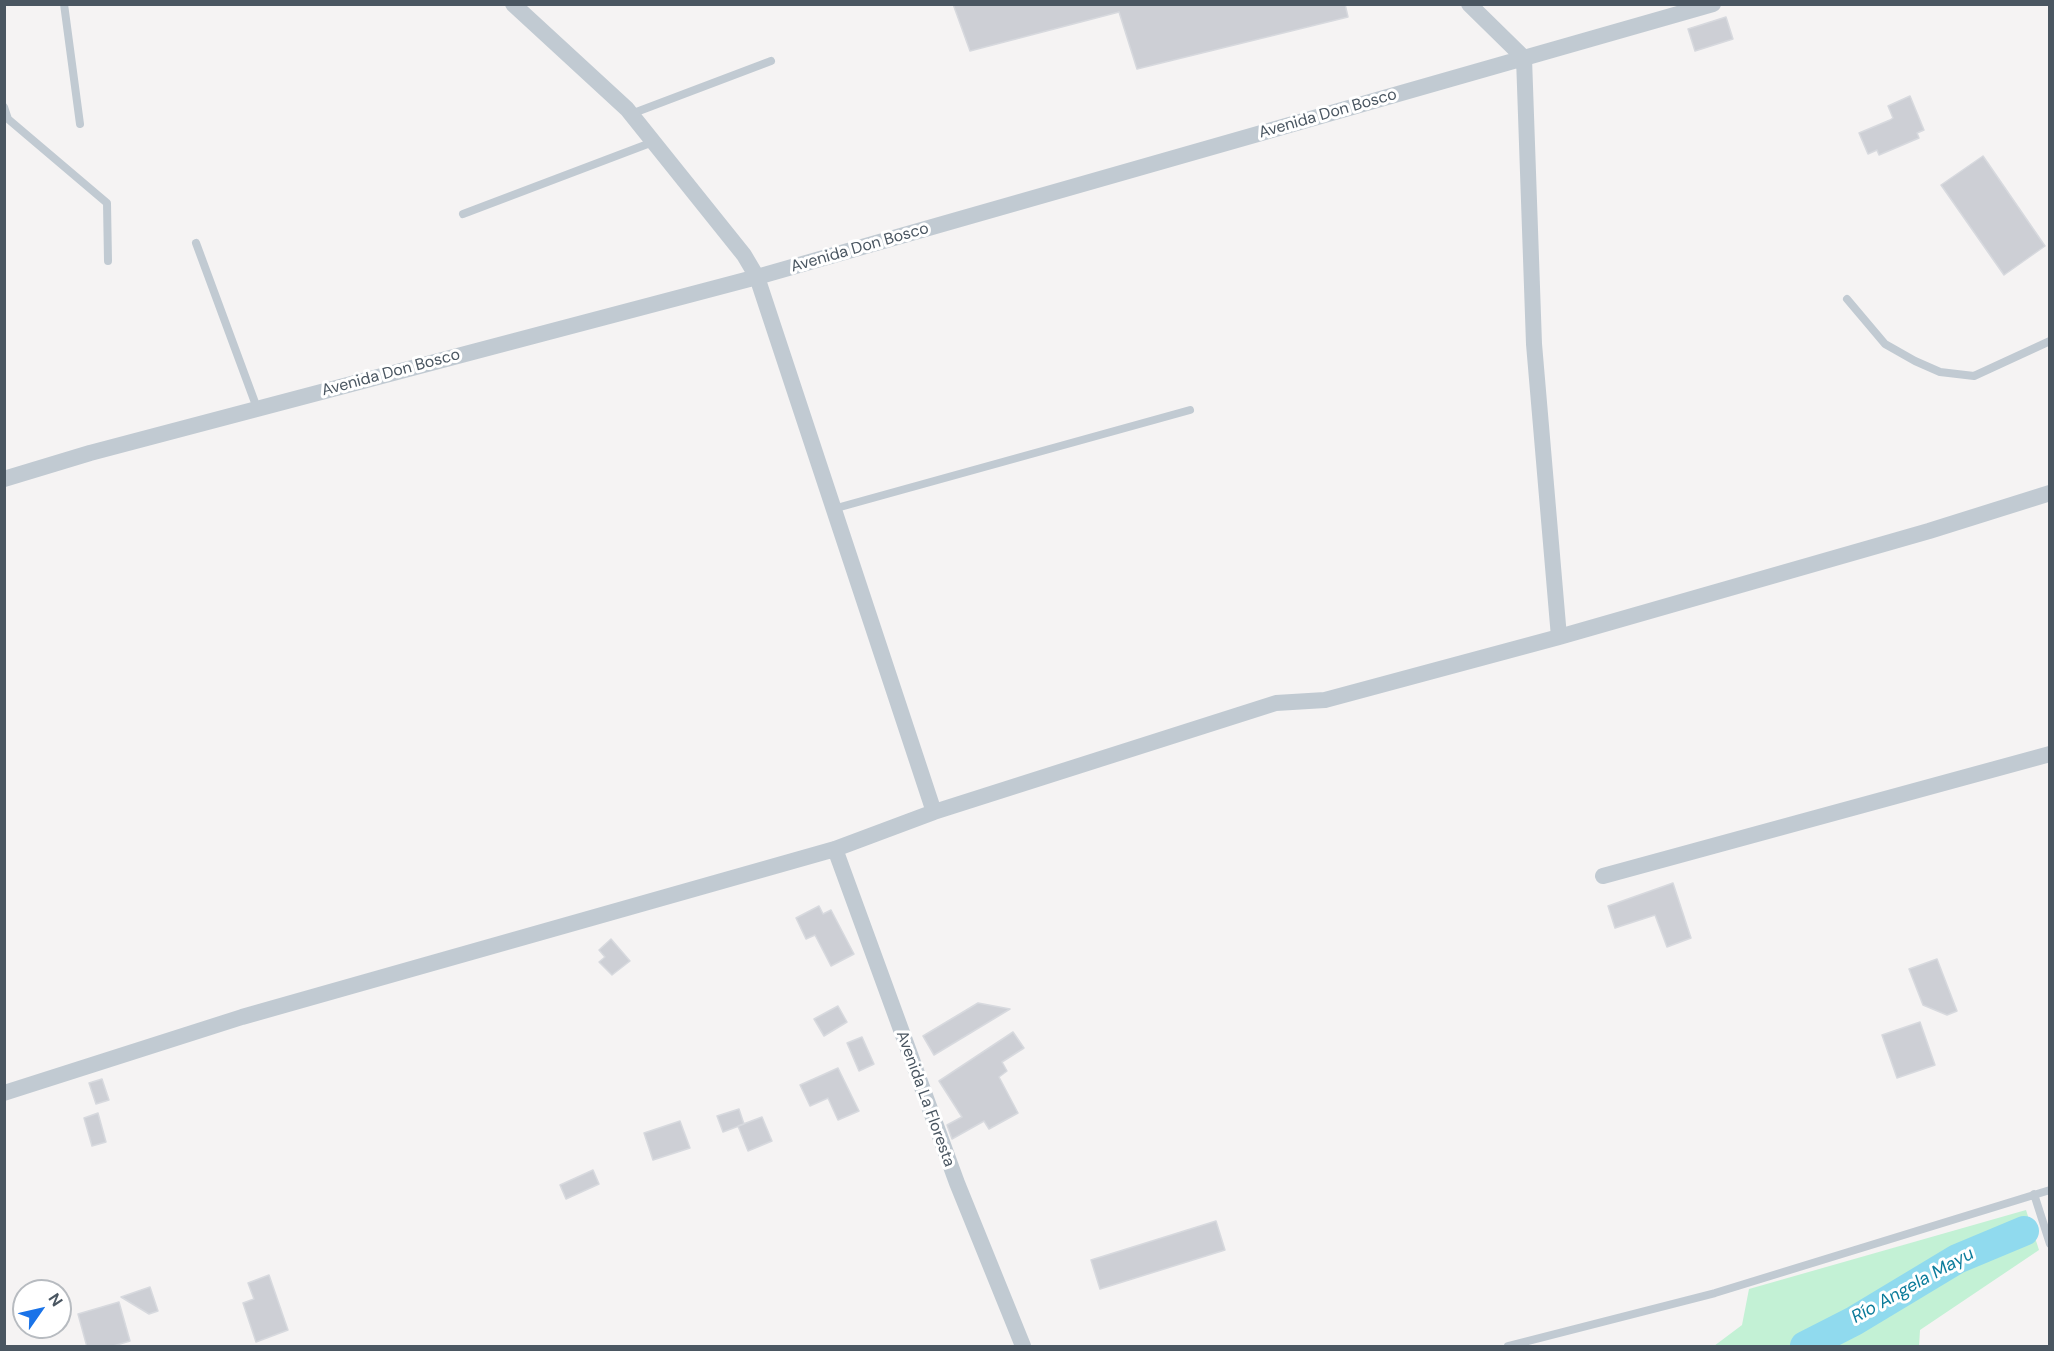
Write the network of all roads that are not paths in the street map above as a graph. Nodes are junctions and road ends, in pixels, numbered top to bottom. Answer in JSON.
{"nodes":[{"id":1,"x":64,"y":4,"type":"edge"},
{"id":2,"x":513,"y":4,"type":"edge"},
{"id":3,"x":1469,"y":4,"type":"edge"},
{"id":4,"x":1713,"y":4,"type":"edge"},
{"id":5,"x":1524,"y":58,"type":"junction"},
{"id":6,"x":771,"y":61,"type":"dead end"},
{"id":7,"x":4,"y":107,"type":"edge"},
{"id":8,"x":631,"y":114,"type":"junction"},
{"id":9,"x":80,"y":124,"type":"dead end"},
{"id":10,"x":653,"y":141,"type":"junction"},
{"id":11,"x":463,"y":214,"type":"dead end"},
{"id":12,"x":196,"y":243,"type":"dead end"},
{"id":13,"x":108,"y":261,"type":"dead end"},
{"id":14,"x":757,"y":277,"type":"junction"},
{"id":15,"x":1847,"y":299,"type":"dead end"},
{"id":16,"x":2049,"y":341,"type":"edge"},
{"id":17,"x":258,"y":408,"type":"junction"},
{"id":18,"x":1190,"y":410,"type":"dead end"},
{"id":19,"x":4,"y":479,"type":"edge"},
{"id":20,"x":2049,"y":493,"type":"edge"},
{"id":21,"x":833,"y":509,"type":"junction"},
{"id":22,"x":1559,"y":637,"type":"junction"},
{"id":23,"x":2048,"y":758,"type":"edge"},
{"id":24,"x":934,"y":812,"type":"junction"},
{"id":25,"x":835,"y":849,"type":"junction"},
{"id":26,"x":1603,"y":876,"type":"dead end"},
{"id":27,"x":4,"y":1093,"type":"edge"},
{"id":28,"x":2049,"y":1190,"type":"edge"},
{"id":29,"x":2034,"y":1194,"type":"junction"},
{"id":30,"x":2049,"y":1244,"type":"edge"},
{"id":31,"x":1023,"y":1347,"type":"edge"},
{"id":32,"x":1508,"y":1347,"type":"edge"}],
"edges":[{"from":1,"to":9,"type":"lane"},
{"from":2,"to":8,"type":"street"},
{"from":3,"to":5,"type":"street"},
{"from":4,"to":5,"type":"street","name":"Avenida Don Bosco"},
{"from":5,"to":14,"type":"street","name":"Avenida Don Bosco"},
{"from":5,"to":22,"type":"street"},
{"from":6,"to":8,"type":"lane"},
{"from":7,"to":13,"type":"lane"},
{"from":8,"to":10,"type":"street"},
{"from":10,"to":11,"type":"lane"},
{"from":10,"to":14,"type":"street"},
{"from":12,"to":17,"type":"lane"},
{"from":14,"to":17,"type":"street","name":"Avenida Don Bosco"},
{"from":14,"to":21,"type":"street"},
{"from":15,"to":16,"type":"lane"},
{"from":17,"to":19,"type":"street","name":"Avenida Don Bosco"},
{"from":18,"to":21,"type":"lane"},
{"from":20,"to":22,"type":"street"},
{"from":21,"to":24,"type":"street"},
{"from":22,"to":24,"type":"street"},
{"from":23,"to":26,"type":"street"},
{"from":24,"to":25,"type":"street"},
{"from":25,"to":27,"type":"street"},
{"from":25,"to":31,"type":"street","name":"Avenida La Floresta"},
{"from":28,"to":29,"type":"lane"},
{"from":29,"to":30,"type":"lane"},
{"from":29,"to":32,"type":"lane"}]}
